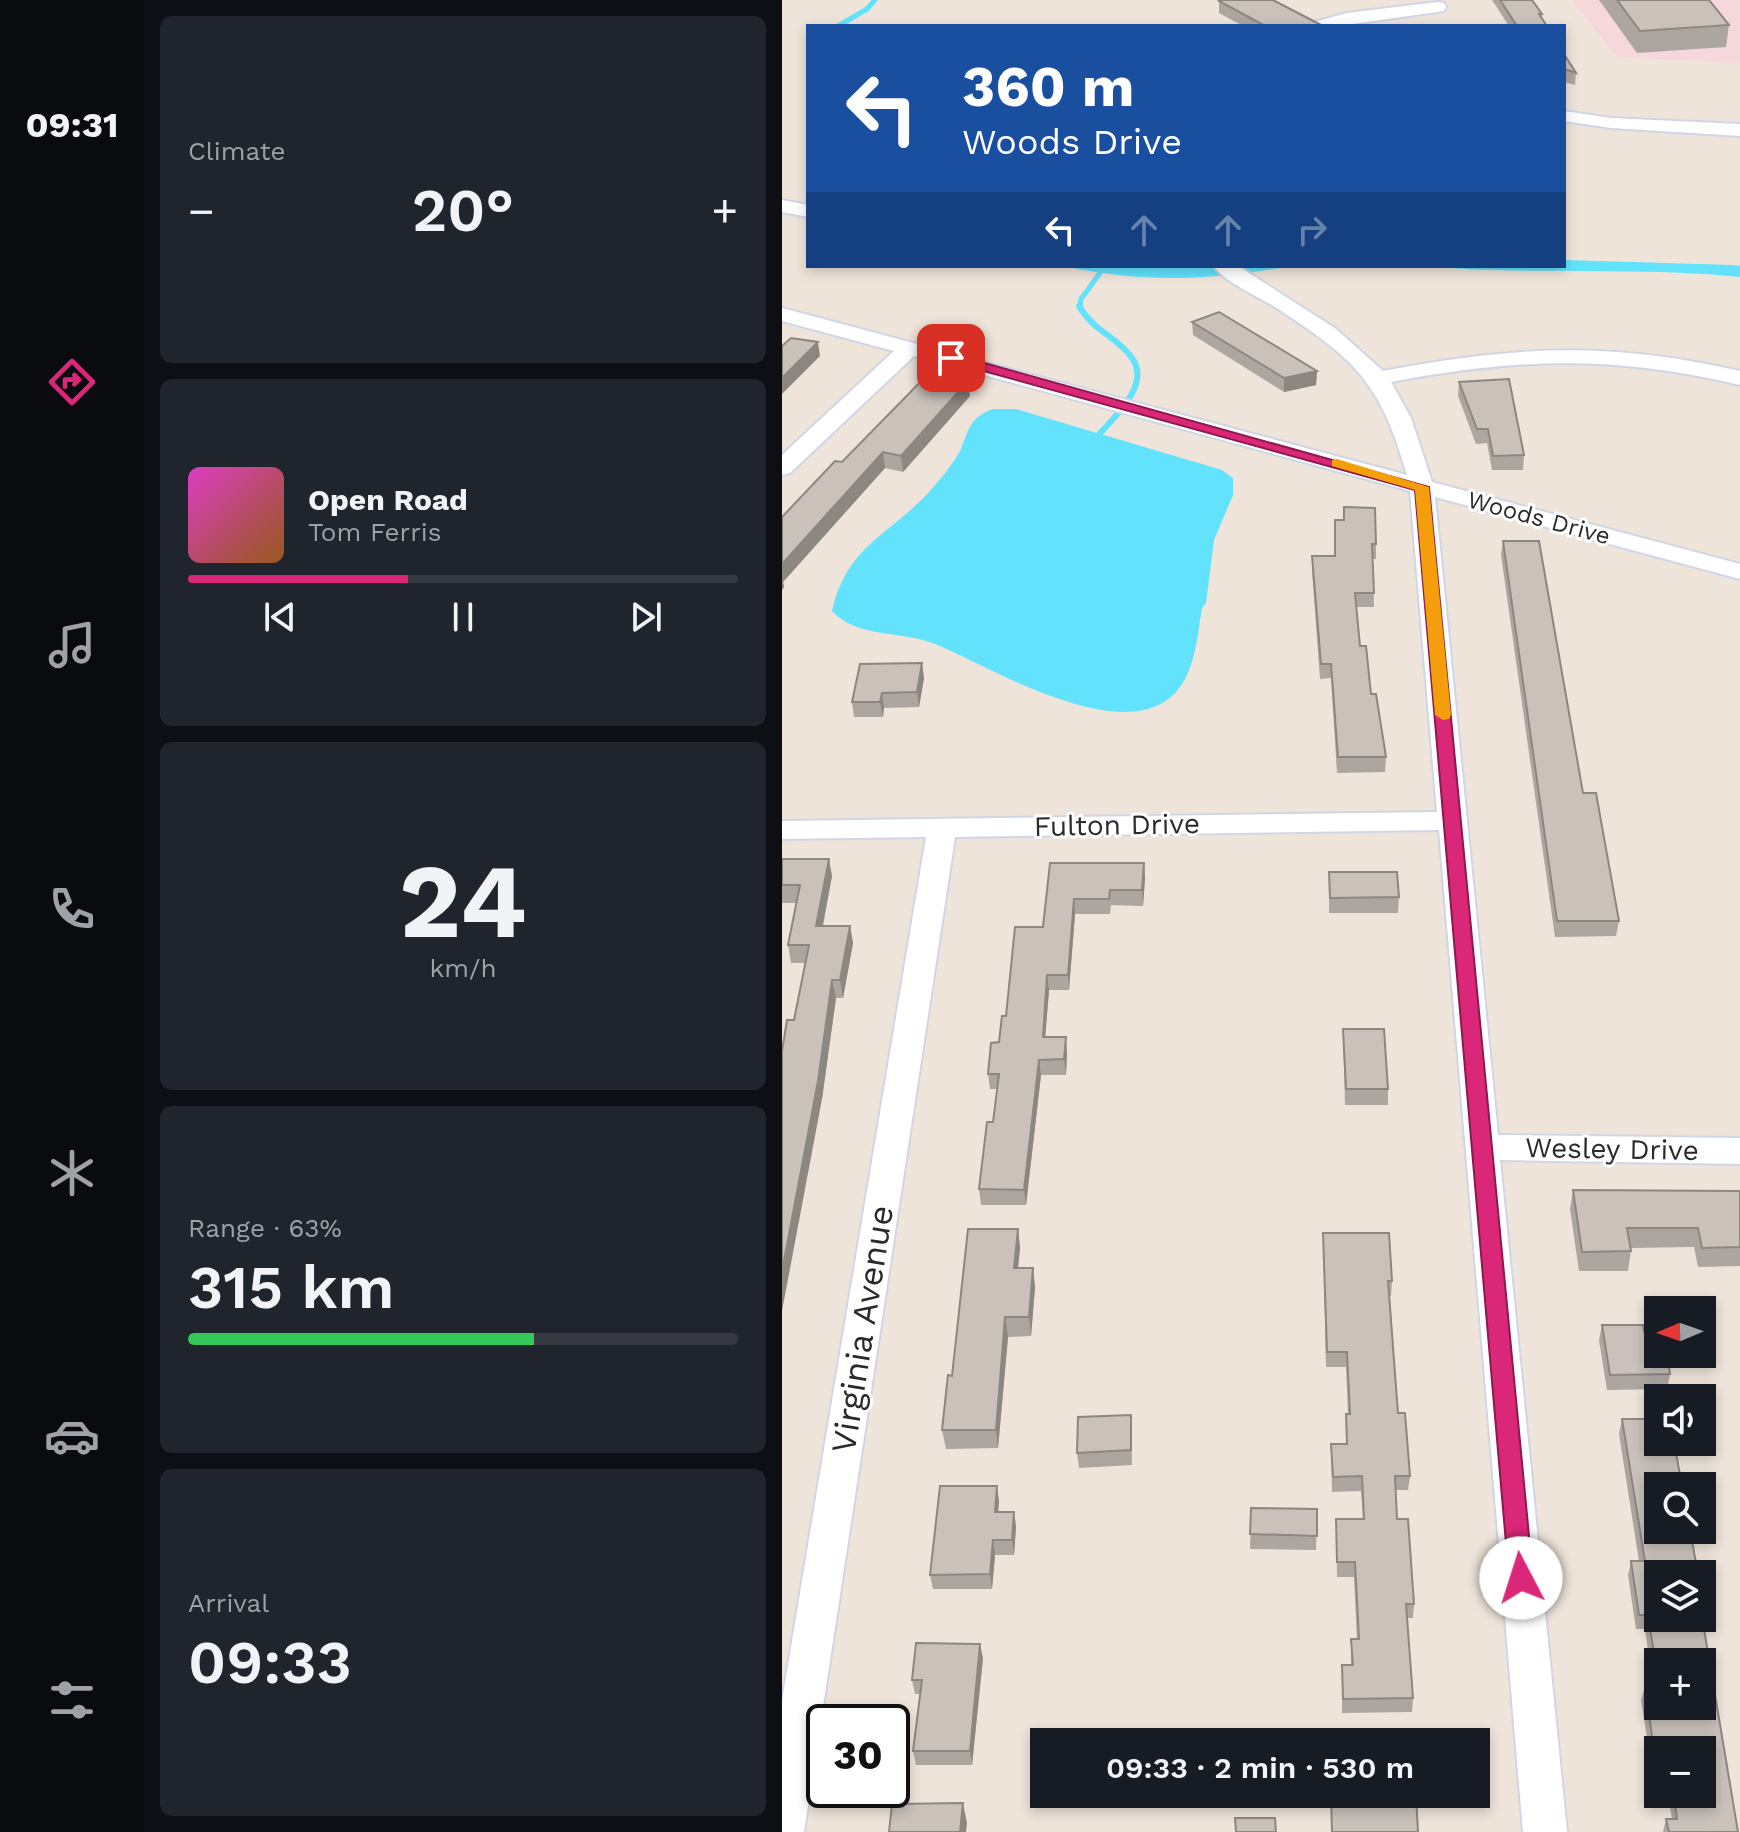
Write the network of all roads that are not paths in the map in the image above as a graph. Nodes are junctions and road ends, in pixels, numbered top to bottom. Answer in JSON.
{"nodes":[{"id":1,"x":1438,"y":7,"type":"edge"},
{"id":2,"x":1327,"y":24,"type":"edge"},
{"id":3,"x":1566,"y":116,"type":"edge"},
{"id":4,"x":1740,"y":130,"type":"edge"},
{"id":5,"x":782,"y":206,"type":"edge"},
{"id":6,"x":806,"y":211,"type":"edge"},
{"id":7,"x":1235,"y":273,"type":"edge"},
{"id":8,"x":782,"y":314,"type":"edge"},
{"id":9,"x":911,"y":347,"type":"junction"},
{"id":10,"x":1378,"y":378,"type":"junction"},
{"id":11,"x":1740,"y":378,"type":"edge"},
{"id":12,"x":782,"y":468,"type":"edge"},
{"id":13,"x":1422,"y":487,"type":"junction"},
{"id":14,"x":1740,"y":572,"type":"edge"},
{"id":15,"x":1453,"y":821,"type":"junction"},
{"id":16,"x":942,"y":826,"type":"junction"},
{"id":17,"x":782,"y":830,"type":"edge"},
{"id":18,"x":1483,"y":1147,"type":"junction"},
{"id":19,"x":1740,"y":1151,"type":"edge"},
{"id":20,"x":782,"y":1832,"type":"edge"},
{"id":21,"x":1545,"y":1832,"type":"edge"}],
"edges":[{"from":1,"to":2,"type":"street"},
{"from":3,"to":4,"type":"street"},
{"from":5,"to":6,"type":"street"},
{"from":7,"to":10,"type":"street"},
{"from":8,"to":9,"type":"street","name":"Woods Drive"},
{"from":9,"to":12,"type":"street"},
{"from":9,"to":13,"type":"street","name":"Woods Drive"},
{"from":10,"to":11,"type":"street"},
{"from":10,"to":13,"type":"street"},
{"from":13,"to":14,"type":"street","name":"Woods Drive"},
{"from":13,"to":15,"type":"street"},
{"from":15,"to":16,"type":"street","name":"Fulton Drive"},
{"from":15,"to":18,"type":"street"},
{"from":16,"to":17,"type":"street","name":"Fulton Drive"},
{"from":16,"to":20,"type":"street","name":"Virginia Avenue"},
{"from":18,"to":19,"type":"street","name":"Wesley Drive"},
{"from":18,"to":21,"type":"street"}]}
